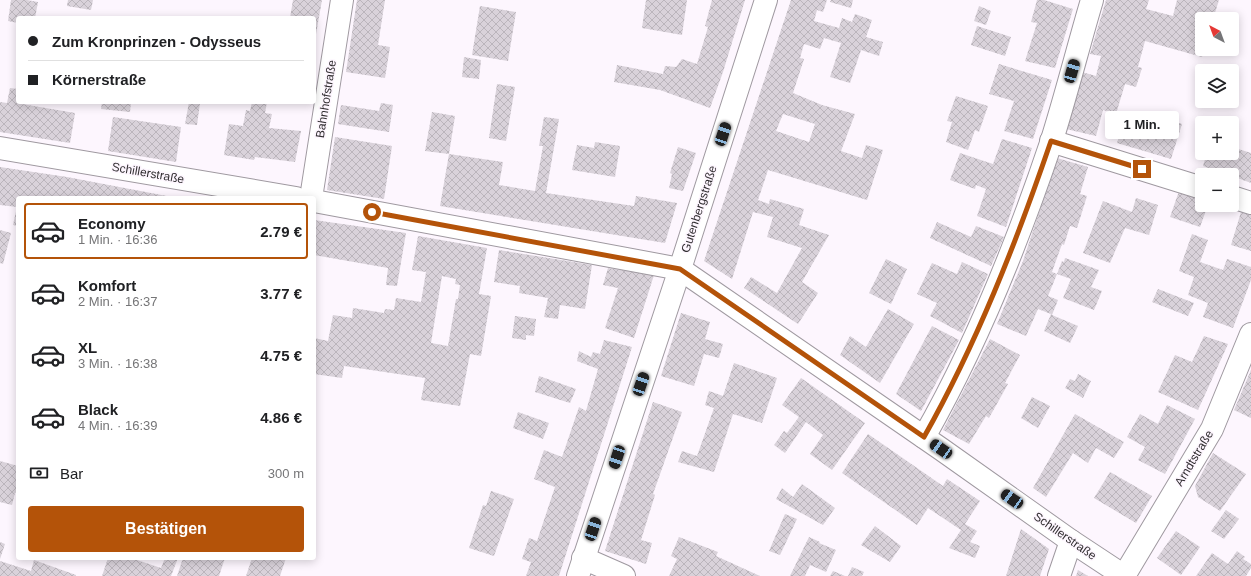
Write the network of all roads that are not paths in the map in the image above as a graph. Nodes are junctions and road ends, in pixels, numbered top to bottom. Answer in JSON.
{"nodes":[{"id":1,"x":342,"y":0,"type":"edge"},
{"id":2,"x":766,"y":0,"type":"edge"},
{"id":3,"x":1092,"y":0,"type":"edge"},
{"id":4,"x":1051,"y":141,"type":"junction"},
{"id":5,"x":0,"y":148,"type":"edge"},
{"id":6,"x":1195,"y":186,"type":"edge"},
{"id":7,"x":284,"y":196,"type":"edge"},
{"id":8,"x":311,"y":196,"type":"edge"},
{"id":9,"x":1239,"y":199,"type":"edge"},
{"id":10,"x":316,"y":201,"type":"edge"},
{"id":11,"x":1251,"y":203,"type":"edge"},
{"id":12,"x":680,"y":269,"type":"junction"},
{"id":13,"x":1251,"y":334,"type":"edge"},
{"id":14,"x":924,"y":437,"type":"junction"},
{"id":15,"x":1071,"y":540,"type":"junction"},
{"id":16,"x":580,"y":567,"type":"edge"},
{"id":17,"x":624,"y":576,"type":"edge"},
{"id":18,"x":1059,"y":576,"type":"edge"},
{"id":19,"x":1124,"y":576,"type":"edge"}],
"edges":[{"from":1,"to":8,"type":"street","name":"Bahnhofstraße"},
{"from":2,"to":12,"type":"street","name":"Gutenbergstraße"},
{"from":3,"to":4,"type":"street"},
{"from":4,"to":6,"type":"street"},
{"from":4,"to":14,"type":"street"},
{"from":5,"to":7,"type":"street","name":"Schillerstraße"},
{"from":9,"to":11,"type":"street"},
{"from":10,"to":12,"type":"street","name":"Schillerstraße"},
{"from":12,"to":14,"type":"street","name":"Schillerstraße"},
{"from":12,"to":16,"type":"street","name":"Gutenbergstraße"},
{"from":13,"to":19,"type":"street","name":"Arndtstraße"},
{"from":14,"to":15,"type":"street","name":"Schillerstraße"},
{"from":15,"to":18,"type":"street"},
{"from":15,"to":19,"type":"street","name":"Schillerstraße"},
{"from":16,"to":17,"type":"street"}]}
